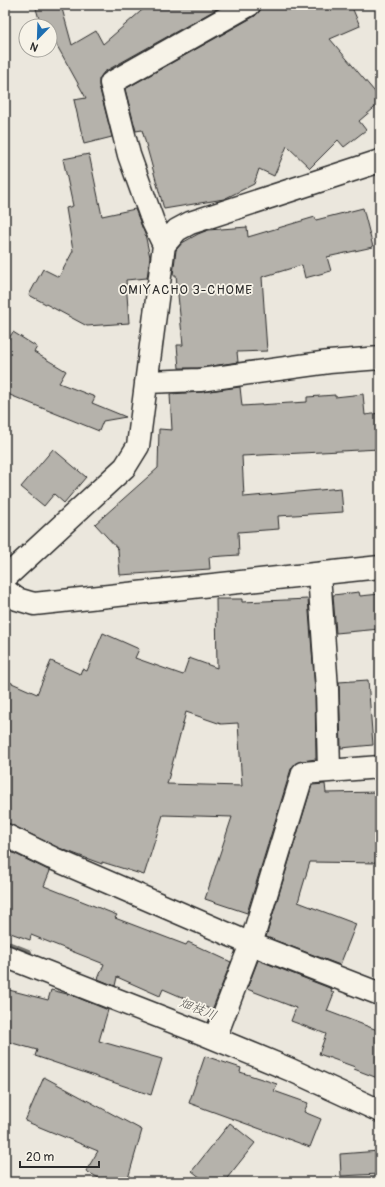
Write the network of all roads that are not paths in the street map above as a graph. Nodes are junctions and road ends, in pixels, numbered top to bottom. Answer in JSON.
{"nodes":[{"id":1,"x":250,"y":5,"type":"edge"},
{"id":2,"x":380,"y":161,"type":"edge"},
{"id":3,"x":164,"y":245,"type":"junction"},
{"id":4,"x":380,"y":358,"type":"edge"},
{"id":5,"x":146,"y":382,"type":"junction"},
{"id":6,"x":380,"y":567,"type":"edge"},
{"id":7,"x":319,"y":574,"type":"junction"},
{"id":8,"x":5,"y":578,"type":"edge"},
{"id":9,"x":5,"y":590,"type":"edge"},
{"id":10,"x":380,"y":767,"type":"edge"},
{"id":11,"x":329,"y":771,"type":"junction"},
{"id":12,"x":5,"y":835,"type":"edge"},
{"id":13,"x":251,"y":944,"type":"junction"},
{"id":14,"x":5,"y":956,"type":"edge"},
{"id":15,"x":380,"y":994,"type":"edge"},
{"id":16,"x":218,"y":1030,"type":"junction"},
{"id":17,"x":380,"y":1112,"type":"edge"}],
"edges":[{"from":1,"to":3,"type":"street"},
{"from":2,"to":3,"type":"street"},
{"from":3,"to":5,"type":"street"},
{"from":4,"to":5,"type":"street"},
{"from":5,"to":8,"type":"street"},
{"from":6,"to":7,"type":"street"},
{"from":7,"to":9,"type":"street"},
{"from":7,"to":11,"type":"street"},
{"from":10,"to":11,"type":"street"},
{"from":11,"to":13,"type":"street"},
{"from":12,"to":13,"type":"street"},
{"from":13,"to":15,"type":"street"},
{"from":13,"to":16,"type":"street"},
{"from":14,"to":16,"type":"street"},
{"from":16,"to":17,"type":"street"}]}
